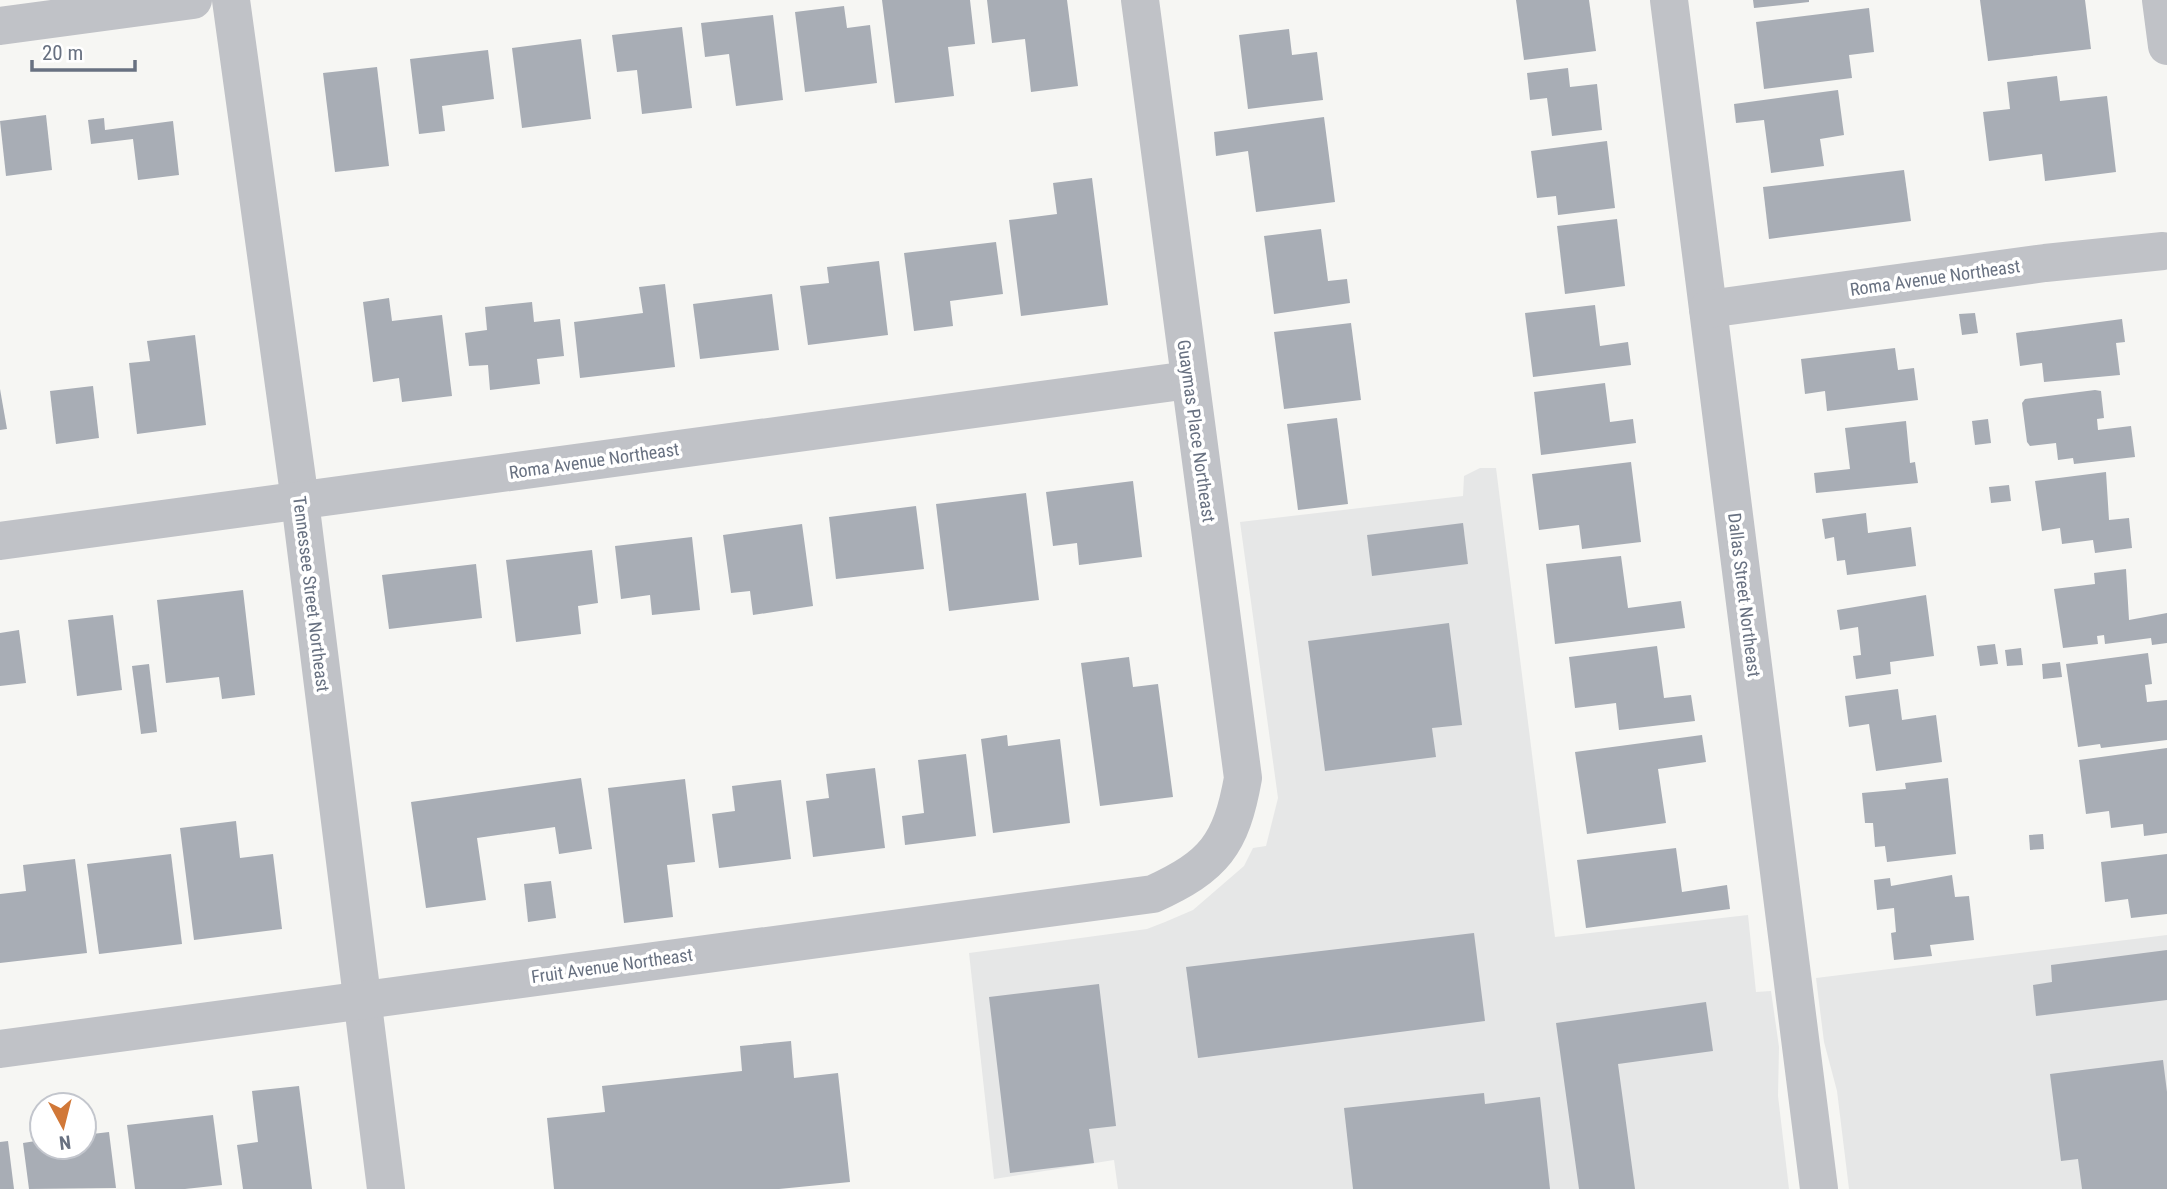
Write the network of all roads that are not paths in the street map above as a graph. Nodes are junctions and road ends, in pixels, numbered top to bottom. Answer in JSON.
{"nodes":[{"id":1,"x":193,"y":0,"type":"edge"},
{"id":2,"x":231,"y":0,"type":"edge"},
{"id":3,"x":1140,"y":0,"type":"edge"},
{"id":4,"x":1669,"y":0,"type":"edge"},
{"id":5,"x":2161,"y":0,"type":"edge"},
{"id":6,"x":0,"y":26,"type":"edge"},
{"id":7,"x":2167,"y":46,"type":"edge"},
{"id":8,"x":2166,"y":248,"type":"edge"},
{"id":9,"x":1708,"y":309,"type":"junction"},
{"id":10,"x":1189,"y":380,"type":"junction"},
{"id":11,"x":300,"y":501,"type":"junction"},
{"id":12,"x":0,"y":541,"type":"edge"},
{"id":13,"x":1214,"y":857,"type":"joint"},
{"id":14,"x":362,"y":999,"type":"junction"},
{"id":15,"x":0,"y":1049,"type":"edge"},
{"id":16,"x":386,"y":1189,"type":"edge"},
{"id":17,"x":1819,"y":1189,"type":"edge"}],
"edges":[{"from":1,"to":6,"type":"street"},
{"from":2,"to":11,"type":"street","name":"Tennessee Street Northeast"},
{"from":3,"to":10,"type":"street","name":"Guaymas Place Northeast"},
{"from":4,"to":9,"type":"street","name":"Dallas Street Northeast"},
{"from":5,"to":7,"type":"street"},
{"from":8,"to":9,"type":"street","name":"Roma Avenue Northeast"},
{"from":9,"to":17,"type":"street","name":"Dallas Street Northeast"},
{"from":10,"to":11,"type":"street","name":"Roma Avenue Northeast"},
{"from":10,"to":13,"type":"street","name":"Guaymas Place Northeast"},
{"from":11,"to":12,"type":"street","name":"Roma Avenue Northeast"},
{"from":11,"to":14,"type":"street","name":"Tennessee Street Northeast"},
{"from":13,"to":14,"type":"street","name":"Fruit Avenue Northeast"},
{"from":14,"to":15,"type":"street","name":"Fruit Avenue Northeast"},
{"from":14,"to":16,"type":"street","name":"Tennessee Street Northeast"}]}
